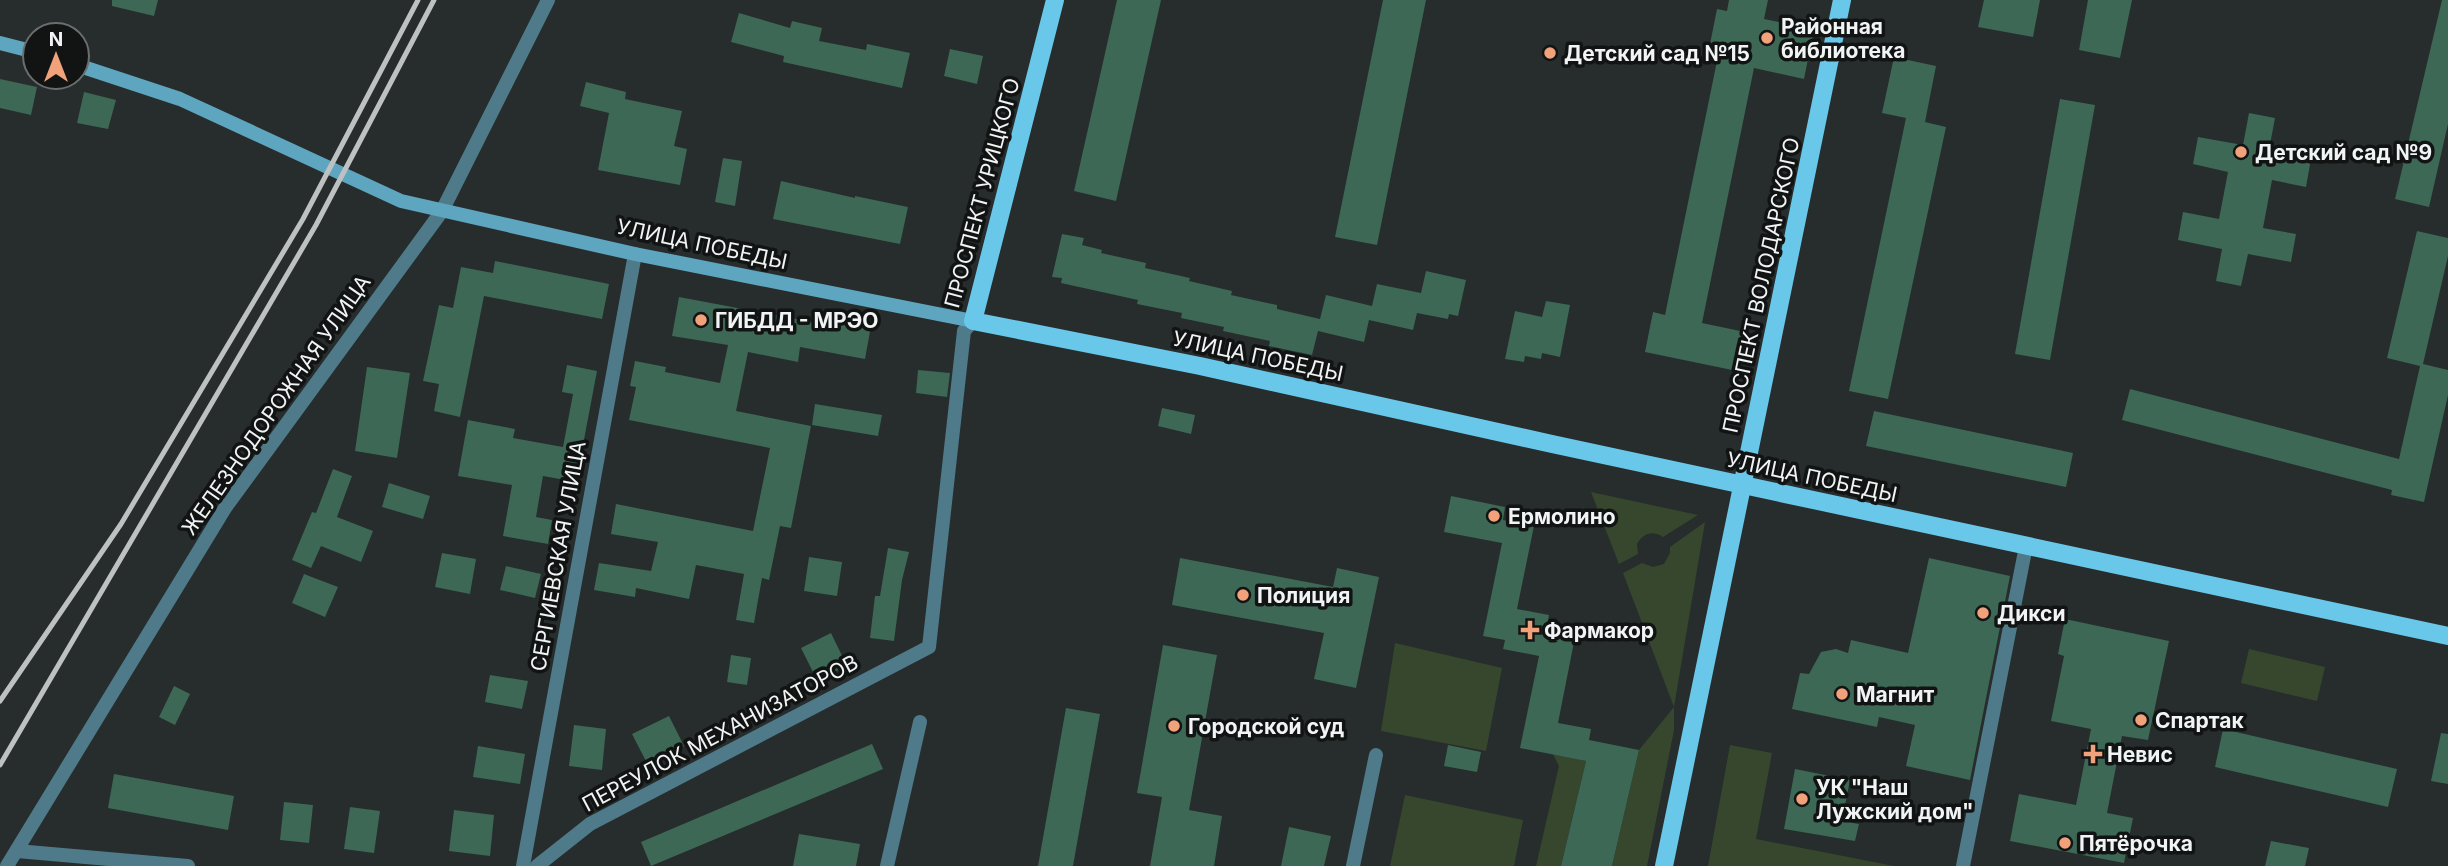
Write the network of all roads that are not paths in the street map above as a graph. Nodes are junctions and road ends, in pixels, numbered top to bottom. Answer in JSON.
{"nodes":[{"id":1,"x":548,"y":0,"type":"edge"},
{"id":2,"x":1055,"y":0,"type":"edge"},
{"id":3,"x":1842,"y":0,"type":"edge"},
{"id":4,"x":0,"y":43,"type":"edge"},
{"id":5,"x":21,"y":48,"type":"edge"},
{"id":6,"x":91,"y":70,"type":"edge"},
{"id":7,"x":442,"y":211,"type":"junction"},
{"id":8,"x":635,"y":254,"type":"junction"},
{"id":9,"x":973,"y":321,"type":"junction"},
{"id":10,"x":1742,"y":485,"type":"junction"},
{"id":11,"x":2026,"y":546,"type":"junction"},
{"id":12,"x":2448,"y":636,"type":"edge"},
{"id":13,"x":929,"y":647,"type":"joint"},
{"id":14,"x":920,"y":722,"type":"dead end"},
{"id":15,"x":1376,"y":755,"type":"dead end"},
{"id":16,"x":17,"y":851,"type":"junction"},
{"id":17,"x":7,"y":866,"type":"edge"},
{"id":18,"x":188,"y":866,"type":"edge"},
{"id":19,"x":523,"y":866,"type":"edge"},
{"id":20,"x":537,"y":866,"type":"edge"},
{"id":21,"x":887,"y":866,"type":"edge"},
{"id":22,"x":1353,"y":866,"type":"edge"},
{"id":23,"x":1664,"y":866,"type":"edge"},
{"id":24,"x":1963,"y":866,"type":"edge"}],
"edges":[{"from":1,"to":7,"type":"street","name":"ЖЕЛЕЗНОДОРОЖНАЯ УЛИЦА"},
{"from":2,"to":9,"type":"main road","name":"ПРОСПЕКТ УРИЦКОГО"},
{"from":3,"to":10,"type":"main road","name":"ПРОСПЕКТ ВОЛОДАРСКОГО"},
{"from":4,"to":5,"type":"street"},
{"from":6,"to":7,"type":"street","name":"УЛИЦА ПОБЕДЫ"},
{"from":7,"to":8,"type":"street","name":"УЛИЦА ПОБЕДЫ"},
{"from":7,"to":16,"type":"street","name":"ЖЕЛЕЗНОДОРОЖНАЯ УЛИЦА"},
{"from":8,"to":9,"type":"street","name":"УЛИЦА ПОБЕДЫ"},
{"from":8,"to":19,"type":"street","name":"СЕРГИЕВСКАЯ УЛИЦА"},
{"from":9,"to":10,"type":"main road","name":"УЛИЦА ПОБЕДЫ"},
{"from":9,"to":13,"type":"street","name":"ПРОСПЕКТ УРИЦКОГО"},
{"from":10,"to":11,"type":"main road","name":"УЛИЦА ПОБЕДЫ"},
{"from":10,"to":23,"type":"main road","name":"ПРОСПЕКТ ВОЛОДАРСКОГО"},
{"from":11,"to":12,"type":"main road","name":"УЛИЦА ПОБЕДЫ"},
{"from":11,"to":24,"type":"street"},
{"from":13,"to":20,"type":"street","name":"ПЕРЕУЛОК МЕХАНИЗАТОРОВ"},
{"from":14,"to":21,"type":"street"},
{"from":15,"to":22,"type":"street"},
{"from":16,"to":17,"type":"street","name":"ЖЕЛЕЗНОДОРОЖНАЯ УЛИЦА"},
{"from":16,"to":18,"type":"street"}]}
